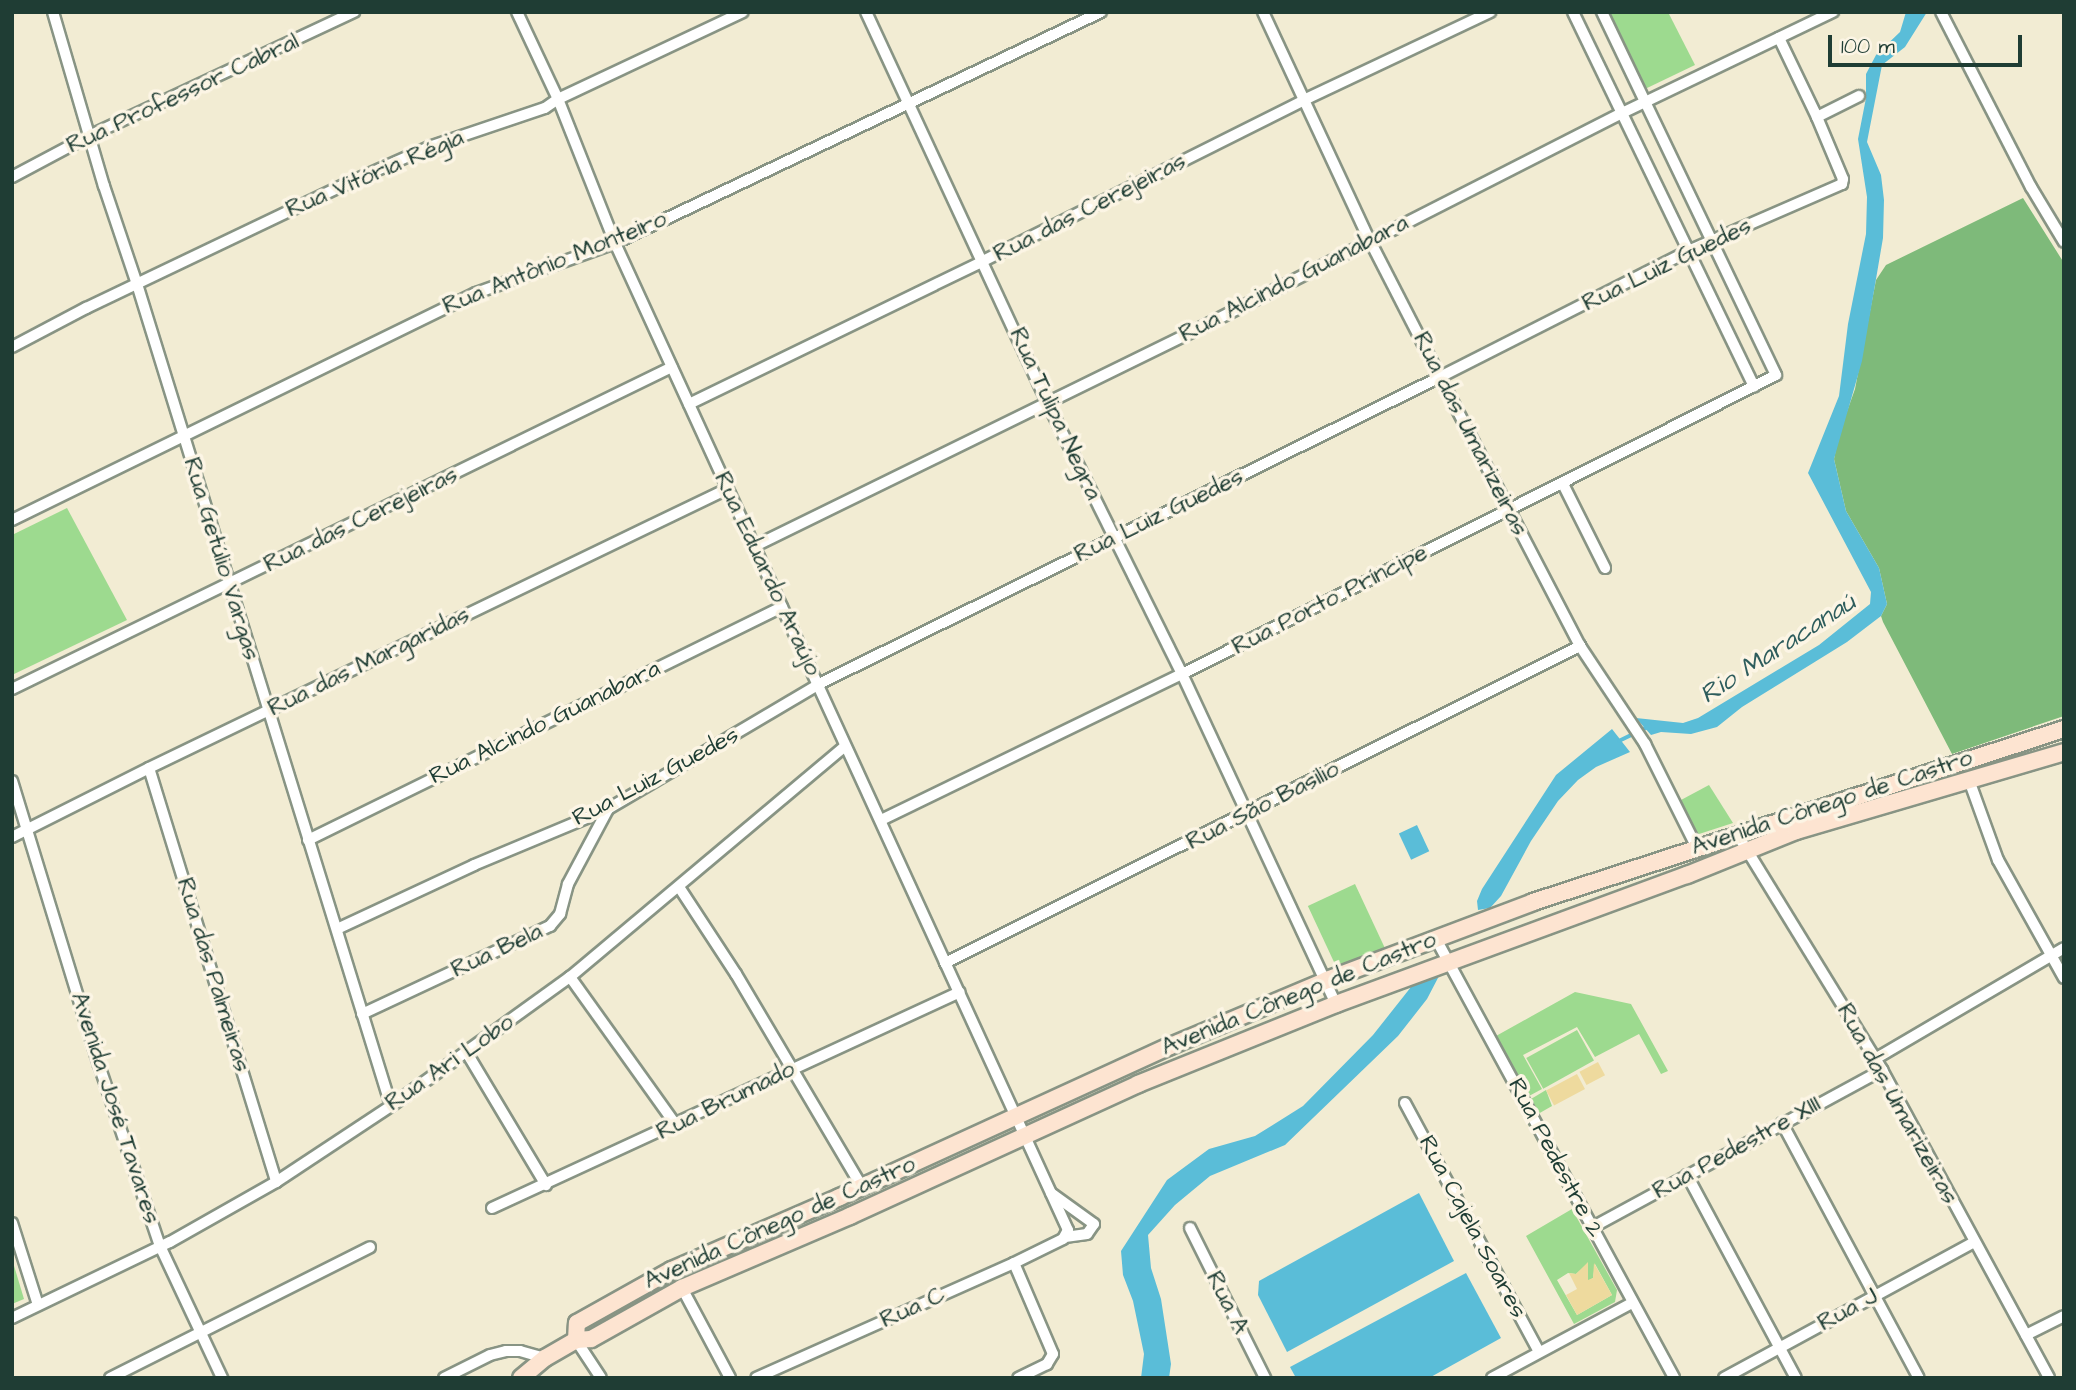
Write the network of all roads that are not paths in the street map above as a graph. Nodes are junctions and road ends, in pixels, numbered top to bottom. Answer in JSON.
{"nodes":[{"id":1,"x":53,"y":12,"type":"edge"},
{"id":2,"x":354,"y":12,"type":"edge"},
{"id":3,"x":517,"y":12,"type":"edge"},
{"id":4,"x":743,"y":12,"type":"edge"},
{"id":5,"x":866,"y":12,"type":"edge"},
{"id":6,"x":1101,"y":12,"type":"edge"},
{"id":7,"x":1263,"y":12,"type":"edge"},
{"id":8,"x":1490,"y":12,"type":"edge"},
{"id":9,"x":1573,"y":12,"type":"edge"},
{"id":10,"x":1602,"y":12,"type":"edge"},
{"id":11,"x":1833,"y":12,"type":"edge"},
{"id":12,"x":1941,"y":12,"type":"edge"},
{"id":13,"x":1779,"y":38,"type":"junction"},
{"id":14,"x":1859,"y":96,"type":"dead end"},
{"id":15,"x":558,"y":99,"type":"junction"},
{"id":16,"x":1306,"y":99,"type":"junction"},
{"id":17,"x":1647,"y":101,"type":"junction"},
{"id":18,"x":909,"y":104,"type":"junction"},
{"id":19,"x":1624,"y":112,"type":"junction"},
{"id":20,"x":1817,"y":117,"type":"junction"},
{"id":21,"x":89,"y":136,"type":"junction"},
{"id":22,"x":12,"y":177,"type":"edge"},
{"id":23,"x":2064,"y":218,"type":"edge"},
{"id":24,"x":2053,"y":225,"type":"junction"},
{"id":25,"x":1369,"y":239,"type":"junction"},
{"id":26,"x":1714,"y":241,"type":"junction"},
{"id":27,"x":2064,"y":242,"type":"edge"},
{"id":28,"x":615,"y":243,"type":"junction"},
{"id":29,"x":1688,"y":251,"type":"junction"},
{"id":30,"x":984,"y":261,"type":"junction"},
{"id":31,"x":137,"y":284,"type":"junction"},
{"id":32,"x":12,"y":347,"type":"edge"},
{"id":33,"x":672,"y":367,"type":"junction"},
{"id":34,"x":1440,"y":377,"type":"junction"},
{"id":35,"x":1754,"y":387,"type":"junction"},
{"id":36,"x":1047,"y":402,"type":"junction"},
{"id":37,"x":689,"y":404,"type":"junction"},
{"id":38,"x":182,"y":435,"type":"junction"},
{"id":39,"x":1563,"y":484,"type":"junction"},
{"id":40,"x":727,"y":489,"type":"junction"},
{"id":41,"x":1510,"y":510,"type":"junction"},
{"id":42,"x":12,"y":520,"type":"edge"},
{"id":43,"x":1114,"y":538,"type":"junction"},
{"id":44,"x":755,"y":545,"type":"junction"},
{"id":45,"x":1605,"y":568,"type":"dead end"},
{"id":46,"x":231,"y":585,"type":"junction"},
{"id":47,"x":782,"y":607,"type":"junction"},
{"id":48,"x":1580,"y":646,"type":"junction"},
{"id":49,"x":1182,"y":674,"type":"junction"},
{"id":50,"x":819,"y":684,"type":"junction"},
{"id":51,"x":12,"y":689,"type":"edge"},
{"id":52,"x":268,"y":711,"type":"junction"},
{"id":53,"x":2064,"y":729,"type":"edge"},
{"id":54,"x":845,"y":746,"type":"junction"},
{"id":55,"x":2064,"y":752,"type":"edge"},
{"id":56,"x":149,"y":768,"type":"junction"},
{"id":57,"x":1969,"y":780,"type":"junction"},
{"id":58,"x":12,"y":781,"type":"edge"},
{"id":59,"x":608,"y":808,"type":"junction"},
{"id":60,"x":1249,"y":814,"type":"junction"},
{"id":61,"x":881,"y":820,"type":"junction"},
{"id":62,"x":27,"y":830,"type":"junction"},
{"id":63,"x":1737,"y":834,"type":"junction"},
{"id":64,"x":12,"y":837,"type":"edge"},
{"id":65,"x":308,"y":839,"type":"junction"},
{"id":66,"x":1696,"y":846,"type":"junction"},
{"id":67,"x":1745,"y":851,"type":"junction"},
{"id":68,"x":679,"y":887,"type":"junction"},
{"id":69,"x":337,"y":929,"type":"junction"},
{"id":70,"x":1436,"y":939,"type":"junction"},
{"id":71,"x":2064,"y":948,"type":"edge"},
{"id":72,"x":2051,"y":955,"type":"junction"},
{"id":73,"x":1450,"y":962,"type":"junction"},
{"id":74,"x":945,"y":963,"type":"junction"},
{"id":75,"x":570,"y":977,"type":"junction"},
{"id":76,"x":2064,"y":978,"type":"edge"},
{"id":77,"x":1327,"y":980,"type":"junction"},
{"id":78,"x":960,"y":992,"type":"junction"},
{"id":79,"x":1336,"y":1004,"type":"junction"},
{"id":80,"x":362,"y":1014,"type":"junction"},
{"id":81,"x":467,"y":1053,"type":"junction"},
{"id":82,"x":1875,"y":1059,"type":"junction"},
{"id":83,"x":791,"y":1070,"type":"junction"},
{"id":84,"x":1882,"y":1070,"type":"junction"},
{"id":85,"x":1405,"y":1103,"type":"dead end"},
{"id":86,"x":391,"y":1106,"type":"junction"},
{"id":87,"x":1017,"y":1117,"type":"junction"},
{"id":88,"x":1782,"y":1122,"type":"junction"},
{"id":89,"x":676,"y":1125,"type":"junction"},
{"id":90,"x":1023,"y":1134,"type":"junction"},
{"id":91,"x":1687,"y":1175,"type":"junction"},
{"id":92,"x":276,"y":1182,"type":"junction"},
{"id":93,"x":546,"y":1185,"type":"junction"},
{"id":94,"x":862,"y":1187,"type":"junction"},
{"id":95,"x":1051,"y":1193,"type":"junction"},
{"id":96,"x":840,"y":1197,"type":"junction"},
{"id":97,"x":492,"y":1208,"type":"dead end"},
{"id":98,"x":850,"y":1216,"type":"junction"},
{"id":99,"x":12,"y":1223,"type":"edge"},
{"id":100,"x":1593,"y":1227,"type":"junction"},
{"id":101,"x":1190,"y":1228,"type":"dead end"},
{"id":102,"x":1066,"y":1236,"type":"junction"},
{"id":103,"x":1973,"y":1243,"type":"junction"},
{"id":104,"x":160,"y":1246,"type":"junction"},
{"id":105,"x":370,"y":1247,"type":"dead end"},
{"id":106,"x":1014,"y":1263,"type":"junction"},
{"id":107,"x":671,"y":1270,"type":"junction"},
{"id":108,"x":682,"y":1288,"type":"junction"},
{"id":109,"x":1874,"y":1296,"type":"junction"},
{"id":110,"x":1632,"y":1303,"type":"junction"},
{"id":111,"x":38,"y":1305,"type":"junction"},
{"id":112,"x":2064,"y":1316,"type":"edge"},
{"id":113,"x":12,"y":1318,"type":"edge"},
{"id":114,"x":200,"y":1335,"type":"junction"},
{"id":115,"x":2026,"y":1335,"type":"junction"},
{"id":116,"x":576,"y":1340,"type":"junction"},
{"id":117,"x":1779,"y":1348,"type":"junction"},
{"id":118,"x":1539,"y":1352,"type":"junction"},
{"id":119,"x":545,"y":1358,"type":"junction"},
{"id":120,"x":110,"y":1378,"type":"edge"},
{"id":121,"x":222,"y":1378,"type":"edge"},
{"id":122,"x":444,"y":1378,"type":"edge"},
{"id":123,"x":521,"y":1378,"type":"edge"},
{"id":124,"x":601,"y":1378,"type":"edge"},
{"id":125,"x":730,"y":1378,"type":"edge"},
{"id":126,"x":756,"y":1378,"type":"edge"},
{"id":127,"x":1018,"y":1378,"type":"edge"},
{"id":128,"x":1265,"y":1378,"type":"edge"},
{"id":129,"x":1492,"y":1378,"type":"edge"},
{"id":130,"x":1674,"y":1378,"type":"edge"},
{"id":131,"x":1724,"y":1378,"type":"edge"},
{"id":132,"x":1796,"y":1378,"type":"edge"},
{"id":133,"x":1919,"y":1378,"type":"edge"},
{"id":134,"x":2049,"y":1378,"type":"edge"}],
"edges":[{"from":1,"to":21,"type":"street","name":"Rua Getúlio Vargas"},
{"from":2,"to":21,"type":"street","name":"Rua Professor Cabral"},
{"from":3,"to":15,"type":"street","name":"Rua Eduardo Araújo"},
{"from":4,"to":15,"type":"street","name":"Rua Vitória Régia"},
{"from":5,"to":18,"type":"street","name":"Rua Tulipa Negra"},
{"from":6,"to":18,"type":"street","name":"Rua Antônio Monteiro"},
{"from":7,"to":16,"type":"street","name":"Rua das Umarizeiras"},
{"from":8,"to":16,"type":"street","name":"Rua das Cerejeiras"},
{"from":9,"to":19,"type":"street"},
{"from":10,"to":17,"type":"street"},
{"from":11,"to":13,"type":"street","name":"Rua Alcindo Guanabara"},
{"from":12,"to":24,"type":"street"},
{"from":13,"to":17,"type":"street","name":"Rua Alcindo Guanabara"},
{"from":13,"to":20,"type":"street","name":"Rua Luiz Guedes"},
{"from":14,"to":20,"type":"street"},
{"from":15,"to":28,"type":"street","name":"Rua Eduardo Araújo"},
{"from":15,"to":31,"type":"street","name":"Rua Vitória Régia"},
{"from":16,"to":25,"type":"street","name":"Rua das Umarizeiras"},
{"from":16,"to":30,"type":"street","name":"Rua das Cerejeiras"},
{"from":17,"to":19,"type":"street","name":"Rua Alcindo Guanabara"},
{"from":17,"to":26,"type":"street"},
{"from":18,"to":28,"type":"street","name":"Rua Antônio Monteiro"},
{"from":18,"to":30,"type":"street","name":"Rua Tulipa Negra"},
{"from":19,"to":25,"type":"street","name":"Rua Alcindo Guanabara"},
{"from":19,"to":29,"type":"street"},
{"from":20,"to":26,"type":"street","name":"Rua Luiz Guedes"},
{"from":21,"to":22,"type":"street","name":"Rua Professor Cabral"},
{"from":21,"to":31,"type":"street","name":"Rua Getúlio Vargas"},
{"from":23,"to":24,"type":"street"},
{"from":24,"to":27,"type":"street"},
{"from":25,"to":34,"type":"street","name":"Rua das Umarizeiras"},
{"from":25,"to":36,"type":"street","name":"Rua Alcindo Guanabara"},
{"from":26,"to":29,"type":"street","name":"Rua Luiz Guedes"},
{"from":26,"to":35,"type":"street","name":"Rua Porto Príncipe"},
{"from":28,"to":33,"type":"street","name":"Rua Eduardo Araújo"},
{"from":28,"to":38,"type":"street","name":"Rua Antônio Monteiro"},
{"from":29,"to":34,"type":"street","name":"Rua Luiz Guedes"},
{"from":29,"to":35,"type":"street"},
{"from":30,"to":36,"type":"street","name":"Rua Tulipa Negra"},
{"from":30,"to":37,"type":"street","name":"Rua das Cerejeiras"},
{"from":31,"to":32,"type":"street","name":"Rua Vitória Régia"},
{"from":31,"to":38,"type":"street","name":"Rua Getúlio Vargas"},
{"from":33,"to":37,"type":"street","name":"Rua Eduardo Araújo"},
{"from":33,"to":46,"type":"street","name":"Rua das Cerejeiras"},
{"from":34,"to":41,"type":"street","name":"Rua das Umarizeiras"},
{"from":34,"to":43,"type":"street","name":"Rua Luiz Guedes"},
{"from":35,"to":39,"type":"street","name":"Rua Porto Príncipe"},
{"from":36,"to":43,"type":"street","name":"Rua Tulipa Negra"},
{"from":36,"to":44,"type":"street","name":"Rua Alcindo Guanabara"},
{"from":37,"to":40,"type":"street","name":"Rua Eduardo Araújo"},
{"from":38,"to":42,"type":"street","name":"Rua Antônio Monteiro"},
{"from":38,"to":46,"type":"street","name":"Rua Getúlio Vargas"},
{"from":39,"to":41,"type":"street","name":"Rua Porto Príncipe"},
{"from":39,"to":45,"type":"street"},
{"from":40,"to":44,"type":"street","name":"Rua Eduardo Araújo"},
{"from":40,"to":52,"type":"street","name":"Rua das Margaridas"},
{"from":41,"to":48,"type":"street","name":"Rua das Umarizeiras"},
{"from":41,"to":49,"type":"street","name":"Rua Porto Príncipe"},
{"from":43,"to":49,"type":"street","name":"Rua Tulipa Negra"},
{"from":43,"to":50,"type":"street","name":"Rua Luiz Guedes"},
{"from":44,"to":47,"type":"street","name":"Rua Eduardo Araújo"},
{"from":46,"to":51,"type":"street","name":"Rua das Cerejeiras"},
{"from":46,"to":52,"type":"street","name":"Rua Getúlio Vargas"},
{"from":47,"to":50,"type":"street","name":"Rua Eduardo Araújo"},
{"from":47,"to":65,"type":"street","name":"Rua Alcindo Guanabara"},
{"from":48,"to":60,"type":"street","name":"Rua São Basilio"},
{"from":48,"to":66,"type":"street","name":"Rua das Umarizeiras"},
{"from":49,"to":60,"type":"street","name":"Rua Tulipa Negra"},
{"from":49,"to":61,"type":"street","name":"Rua Porto Príncipe"},
{"from":50,"to":54,"type":"street","name":"Rua Eduardo Araújo"},
{"from":50,"to":59,"type":"street","name":"Rua Luiz Guedes"},
{"from":52,"to":56,"type":"street","name":"Rua das Margaridas"},
{"from":52,"to":65,"type":"street","name":"Rua Getúlio Vargas"},
{"from":53,"to":63,"type":"main road","name":"Avenida Cônego de Castro"},
{"from":54,"to":61,"type":"street","name":"Rua Eduardo Araújo"},
{"from":54,"to":68,"type":"street","name":"Rua Ari Lobo"},
{"from":55,"to":57,"type":"main road","name":"Avenida Cônego de Castro"},
{"from":56,"to":62,"type":"street","name":"Rua das Margaridas"},
{"from":56,"to":92,"type":"street","name":"Rua das Palmeiras"},
{"from":57,"to":67,"type":"main road","name":"Avenida Cônego de Castro"},
{"from":57,"to":72,"type":"street"},
{"from":58,"to":62,"type":"street","name":"Avenida José Tavares"},
{"from":59,"to":69,"type":"street","name":"Rua Luiz Guedes"},
{"from":59,"to":80,"type":"street","name":"Rua Bela"},
{"from":60,"to":74,"type":"street","name":"Rua São Basilio"},
{"from":60,"to":77,"type":"street","name":"Rua Tulipa Negra"},
{"from":61,"to":74,"type":"street","name":"Rua Eduardo Araújo"},
{"from":62,"to":64,"type":"street","name":"Rua das Margaridas"},
{"from":62,"to":104,"type":"street","name":"Avenida José Tavares"},
{"from":63,"to":66,"type":"main road","name":"Avenida Cônego de Castro"},
{"from":63,"to":67,"type":"street","name":"Rua das Umarizeiras"},
{"from":65,"to":69,"type":"street","name":"Rua Getúlio Vargas"},
{"from":66,"to":70,"type":"main road","name":"Avenida Cônego de Castro"},
{"from":67,"to":73,"type":"main road","name":"Avenida Cônego de Castro"},
{"from":67,"to":82,"type":"street","name":"Rua das Umarizeiras"},
{"from":68,"to":75,"type":"street","name":"Rua Ari Lobo"},
{"from":68,"to":83,"type":"street"},
{"from":69,"to":80,"type":"street","name":"Rua Getúlio Vargas"},
{"from":70,"to":73,"type":"street","name":"Rua Pedestre 2"},
{"from":70,"to":77,"type":"main road","name":"Avenida Cônego de Castro"},
{"from":71,"to":72,"type":"street"},
{"from":72,"to":76,"type":"street"},
{"from":72,"to":82,"type":"street"},
{"from":73,"to":79,"type":"main road","name":"Avenida Cônego de Castro"},
{"from":73,"to":100,"type":"street","name":"Rua Pedestre 2"},
{"from":74,"to":78,"type":"street","name":"Rua Eduardo Araújo"},
{"from":75,"to":81,"type":"street","name":"Rua Ari Lobo"},
{"from":75,"to":89,"type":"street"},
{"from":77,"to":79,"type":"street","name":"Rua Tulipa Negra"},
{"from":77,"to":87,"type":"main road","name":"Avenida Cônego de Castro"},
{"from":78,"to":83,"type":"street","name":"Rua Brumado"},
{"from":78,"to":87,"type":"street","name":"Rua Eduardo Araújo"},
{"from":79,"to":90,"type":"main road","name":"Avenida Cônego de Castro"},
{"from":80,"to":86,"type":"street","name":"Rua Getúlio Vargas"},
{"from":81,"to":86,"type":"street","name":"Rua Ari Lobo"},
{"from":81,"to":93,"type":"street"},
{"from":82,"to":84,"type":"street","name":"Rua das Umarizeiras"},
{"from":83,"to":89,"type":"street","name":"Rua Brumado"},
{"from":83,"to":94,"type":"street"},
{"from":84,"to":88,"type":"street","name":"Rua Pedestre XIII"},
{"from":84,"to":103,"type":"street","name":"Rua das Umarizeiras"},
{"from":85,"to":118,"type":"street","name":"Rua Cajela Soares"},
{"from":86,"to":92,"type":"street","name":"Rua Ari Lobo"},
{"from":87,"to":90,"type":"street","name":"Rua Eduardo Araújo"},
{"from":87,"to":94,"type":"main road","name":"Avenida Cônego de Castro"},
{"from":88,"to":91,"type":"street","name":"Rua Pedestre XIII"},
{"from":88,"to":109,"type":"street"},
{"from":89,"to":93,"type":"street","name":"Rua Brumado"},
{"from":90,"to":95,"type":"street","name":"Rua Eduardo Araújo"},
{"from":90,"to":98,"type":"main road","name":"Avenida Cônego de Castro"},
{"from":91,"to":100,"type":"street","name":"Rua Pedestre XIII"},
{"from":91,"to":117,"type":"street"},
{"from":92,"to":104,"type":"street","name":"Rua Ari Lobo"},
{"from":93,"to":97,"type":"street","name":"Rua Brumado"},
{"from":94,"to":96,"type":"main road","name":"Avenida Cônego de Castro"},
{"from":95,"to":102,"type":"street","name":"Rua Eduardo Araújo"},
{"from":95,"to":102,"type":"street","name":"Rua C"},
{"from":96,"to":98,"type":"main road"},
{"from":96,"to":107,"type":"main road","name":"Avenida Cônego de Castro"},
{"from":98,"to":108,"type":"main road","name":"Avenida Cônego de Castro"},
{"from":99,"to":111,"type":"street"},
{"from":100,"to":110,"type":"street","name":"Rua Pedestre 2"},
{"from":101,"to":128,"type":"street","name":"Rua A"},
{"from":102,"to":106,"type":"street","name":"Rua C"},
{"from":103,"to":109,"type":"street","name":"Rua J"},
{"from":103,"to":115,"type":"street","name":"Rua das Umarizeiras"},
{"from":104,"to":111,"type":"street","name":"Rua Ari Lobo"},
{"from":104,"to":114,"type":"street","name":"Avenida José Tavares"},
{"from":105,"to":114,"type":"street"},
{"from":106,"to":126,"type":"street","name":"Rua C"},
{"from":106,"to":127,"type":"street"},
{"from":107,"to":108,"type":"main road"},
{"from":107,"to":116,"type":"main road","name":"Avenida Cônego de Castro"},
{"from":108,"to":116,"type":"main road","name":"Avenida Cônego de Castro"},
{"from":108,"to":125,"type":"street"},
{"from":109,"to":117,"type":"street","name":"Rua J"},
{"from":109,"to":133,"type":"street"},
{"from":110,"to":118,"type":"street"},
{"from":110,"to":130,"type":"street","name":"Rua Pedestre 2"},
{"from":111,"to":113,"type":"street","name":"Rua Ari Lobo"},
{"from":112,"to":115,"type":"street"},
{"from":114,"to":120,"type":"street"},
{"from":114,"to":121,"type":"street","name":"Avenida José Tavares"},
{"from":115,"to":134,"type":"street","name":"Rua das Umarizeiras"},
{"from":116,"to":119,"type":"main road","name":"Avenida Cônego de Castro"},
{"from":116,"to":124,"type":"street"},
{"from":117,"to":131,"type":"street","name":"Rua J"},
{"from":117,"to":132,"type":"street"},
{"from":118,"to":129,"type":"street"},
{"from":119,"to":122,"type":"street"},
{"from":119,"to":123,"type":"main road","name":"Avenida Cônego de Castro"}]}
